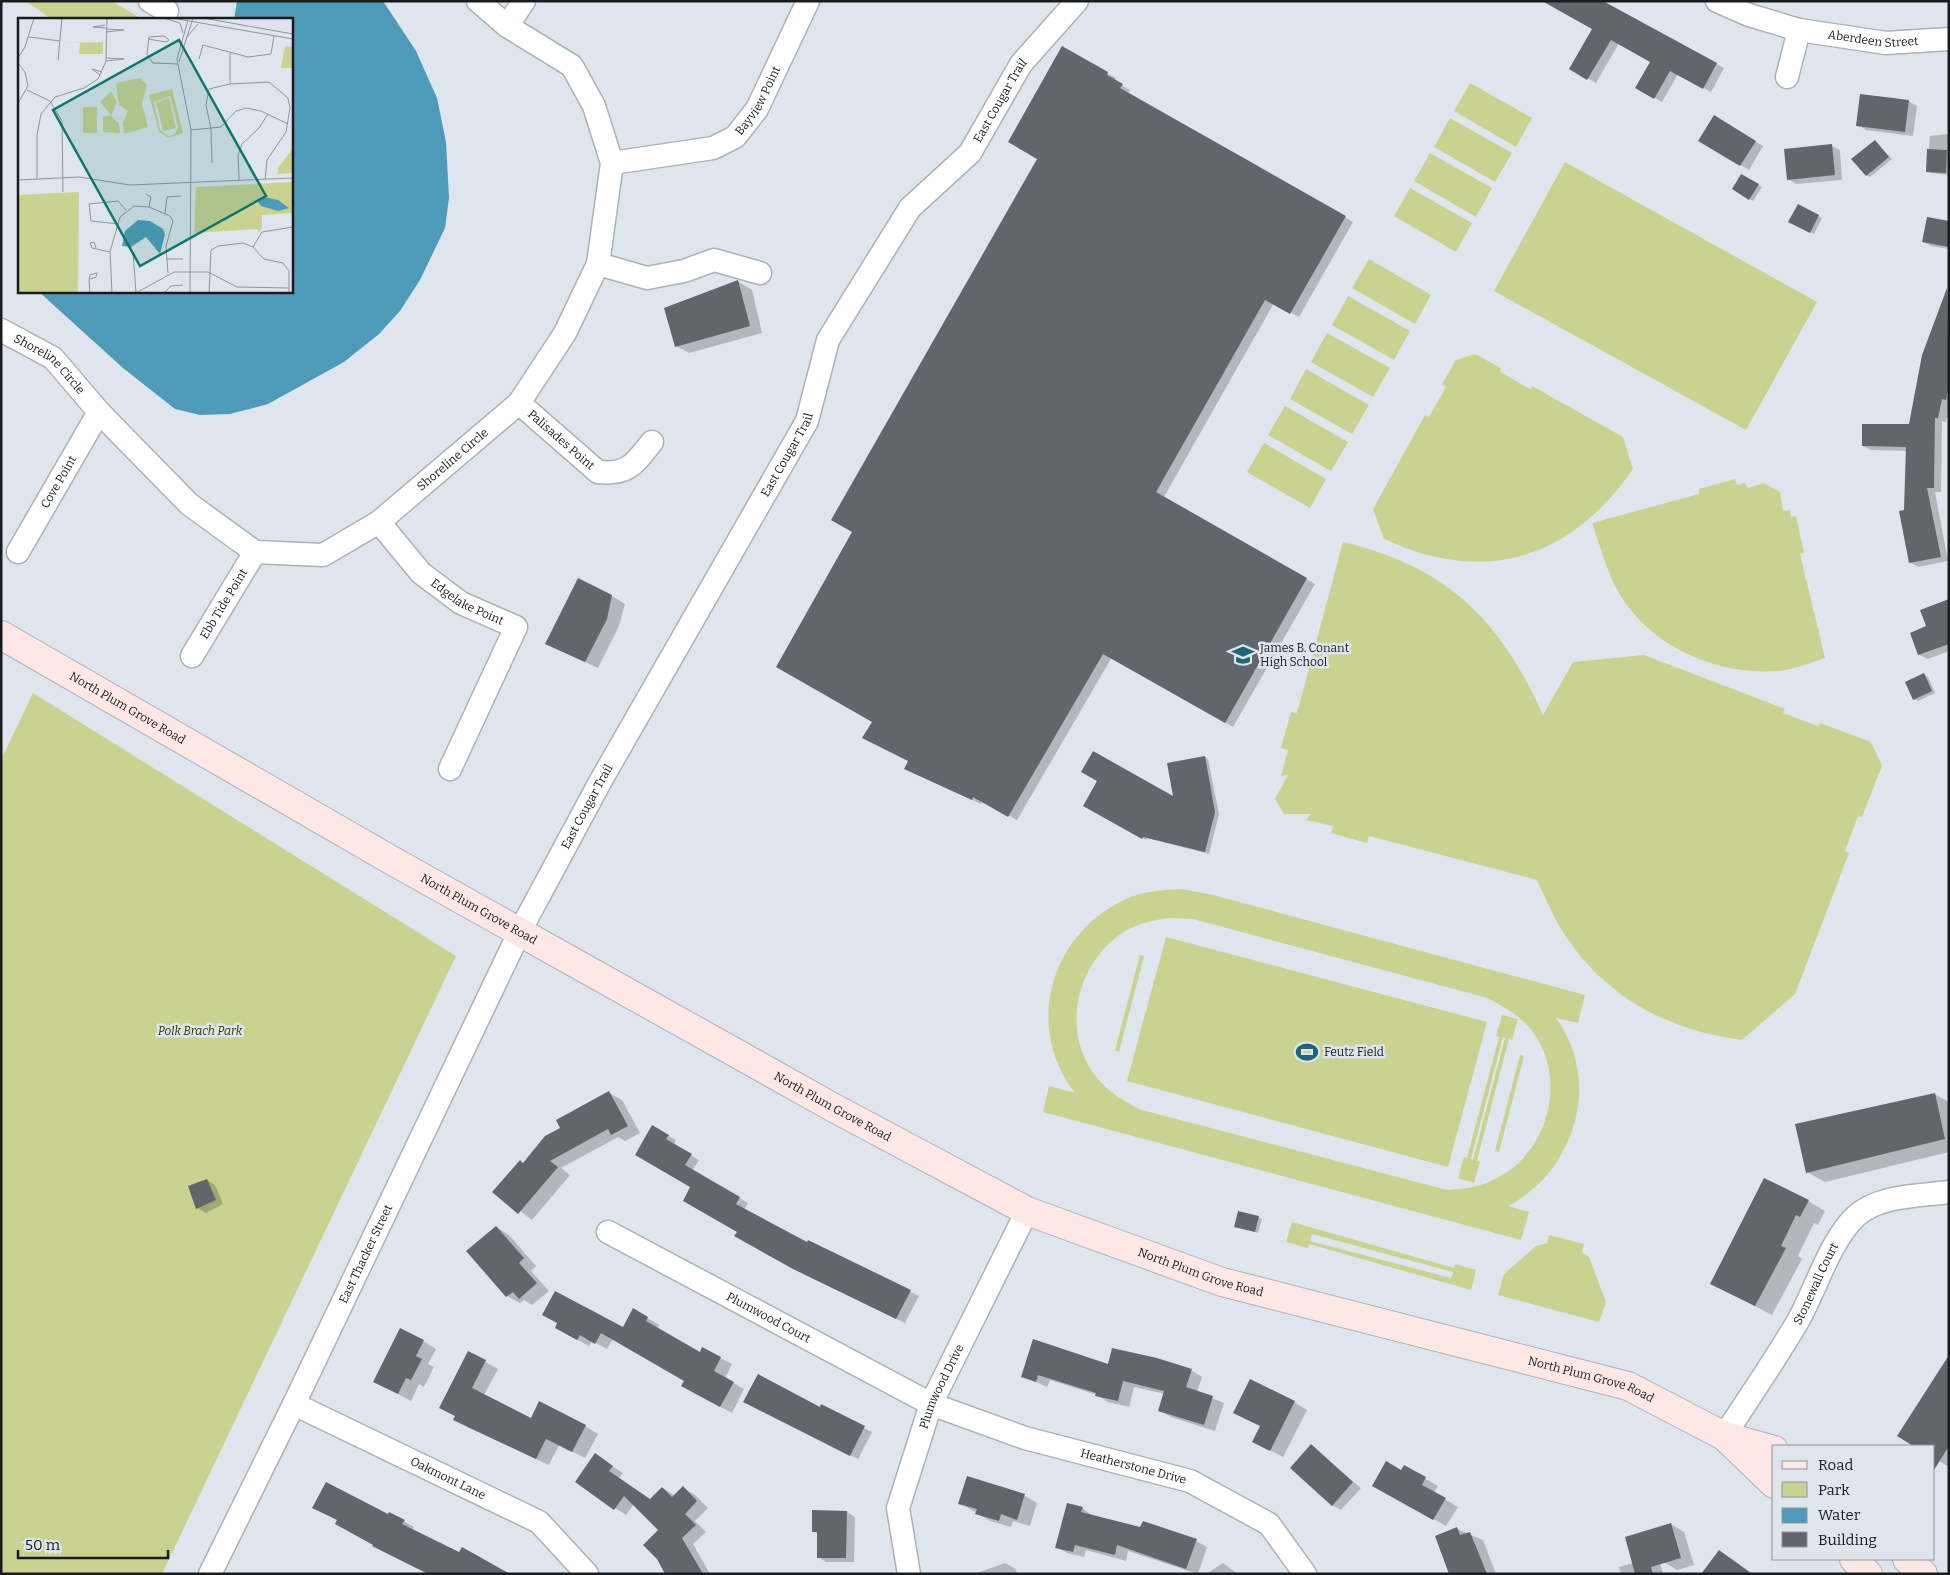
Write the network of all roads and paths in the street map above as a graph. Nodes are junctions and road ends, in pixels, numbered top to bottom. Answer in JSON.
{"nodes":[{"id":1,"x":478,"y":1,"type":"edge"},
{"id":2,"x":524,"y":1,"type":"edge"},
{"id":3,"x":808,"y":1,"type":"edge"},
{"id":4,"x":1077,"y":1,"type":"edge"},
{"id":5,"x":1717,"y":1,"type":"edge"},
{"id":6,"x":507,"y":26,"type":"junction"},
{"id":7,"x":1799,"y":30,"type":"junction"},
{"id":8,"x":1949,"y":39,"type":"edge"},
{"id":9,"x":1786,"y":77,"type":"dead end"},
{"id":10,"x":612,"y":164,"type":"junction"},
{"id":11,"x":598,"y":264,"type":"junction"},
{"id":12,"x":760,"y":273,"type":"dead end"},
{"id":13,"x":1,"y":330,"type":"edge"},
{"id":14,"x":519,"y":403,"type":"junction"},
{"id":15,"x":99,"y":412,"type":"junction"},
{"id":16,"x":652,"y":442,"type":"dead end"},
{"id":17,"x":379,"y":522,"type":"junction"},
{"id":18,"x":18,"y":552,"type":"dead end"},
{"id":19,"x":256,"y":552,"type":"junction"},
{"id":20,"x":1,"y":635,"type":"edge"},
{"id":21,"x":192,"y":656,"type":"dead end"},
{"id":22,"x":450,"y":768,"type":"dead end"},
{"id":23,"x":520,"y":931,"type":"junction"},
{"id":24,"x":1949,"y":1192,"type":"edge"},
{"id":25,"x":1027,"y":1210,"type":"junction"},
{"id":26,"x":608,"y":1232,"type":"dead end"},
{"id":27,"x":294,"y":1404,"type":"junction"},
{"id":28,"x":931,"y":1404,"type":"junction"},
{"id":29,"x":1724,"y":1436,"type":"junction"},
{"id":30,"x":1772,"y":1449,"type":"edge"},
{"id":31,"x":1772,"y":1482,"type":"edge"},
{"id":32,"x":1855,"y":1560,"type":"edge"},
{"id":33,"x":1908,"y":1560,"type":"edge"},
{"id":34,"x":210,"y":1574,"type":"edge"},
{"id":35,"x":587,"y":1574,"type":"edge"},
{"id":36,"x":909,"y":1574,"type":"edge"},
{"id":37,"x":1305,"y":1574,"type":"edge"},
{"id":38,"x":1868,"y":1574,"type":"edge"},
{"id":39,"x":1923,"y":1574,"type":"edge"}],
"edges":[{"from":1,"to":6,"type":"street","name":"Shoreline Circle"},
{"from":2,"to":6,"type":"street"},
{"from":3,"to":10,"type":"street","name":"Bayview Point"},
{"from":4,"to":23,"type":"street","name":"East Cougar Trail"},
{"from":5,"to":7,"type":"street","name":"Aberdeen Street"},
{"from":6,"to":10,"type":"street","name":"Shoreline Circle"},
{"from":7,"to":8,"type":"street","name":"Aberdeen Street"},
{"from":7,"to":9,"type":"street"},
{"from":10,"to":11,"type":"street","name":"Shoreline Circle"},
{"from":11,"to":12,"type":"street"},
{"from":11,"to":14,"type":"street","name":"Shoreline Circle"},
{"from":13,"to":15,"type":"street","name":"Shoreline Circle"},
{"from":14,"to":16,"type":"street","name":"Palisades Point"},
{"from":14,"to":17,"type":"street","name":"Shoreline Circle"},
{"from":15,"to":18,"type":"street","name":"Cove Point"},
{"from":15,"to":19,"type":"street","name":"Shoreline Circle"},
{"from":17,"to":19,"type":"street","name":"Shoreline Circle"},
{"from":17,"to":22,"type":"street","name":"Edgelake Point"},
{"from":19,"to":21,"type":"street","name":"Ebb Tide Point"},
{"from":20,"to":23,"type":"street","name":"North Plum Grove Road"},
{"from":23,"to":25,"type":"street","name":"North Plum Grove Road"},
{"from":23,"to":27,"type":"street","name":"East Thacker Street"},
{"from":24,"to":29,"type":"street","name":"Stonewall Court"},
{"from":25,"to":28,"type":"street","name":"Plumwood Drive"},
{"from":25,"to":29,"type":"street","name":"North Plum Grove Road"},
{"from":26,"to":28,"type":"street","name":"Plumwood Court"},
{"from":27,"to":34,"type":"street","name":"East Thacker Street"},
{"from":27,"to":35,"type":"street","name":"Oakmont Lane"},
{"from":28,"to":36,"type":"street","name":"Plumwood Drive"},
{"from":28,"to":37,"type":"street","name":"Heatherstone Drive"},
{"from":29,"to":30,"type":"street","name":"North Plum Grove Road"},
{"from":29,"to":31,"type":"street","name":"North Plum Grove Road"},
{"from":32,"to":38,"type":"street"},
{"from":33,"to":39,"type":"street"}]}
